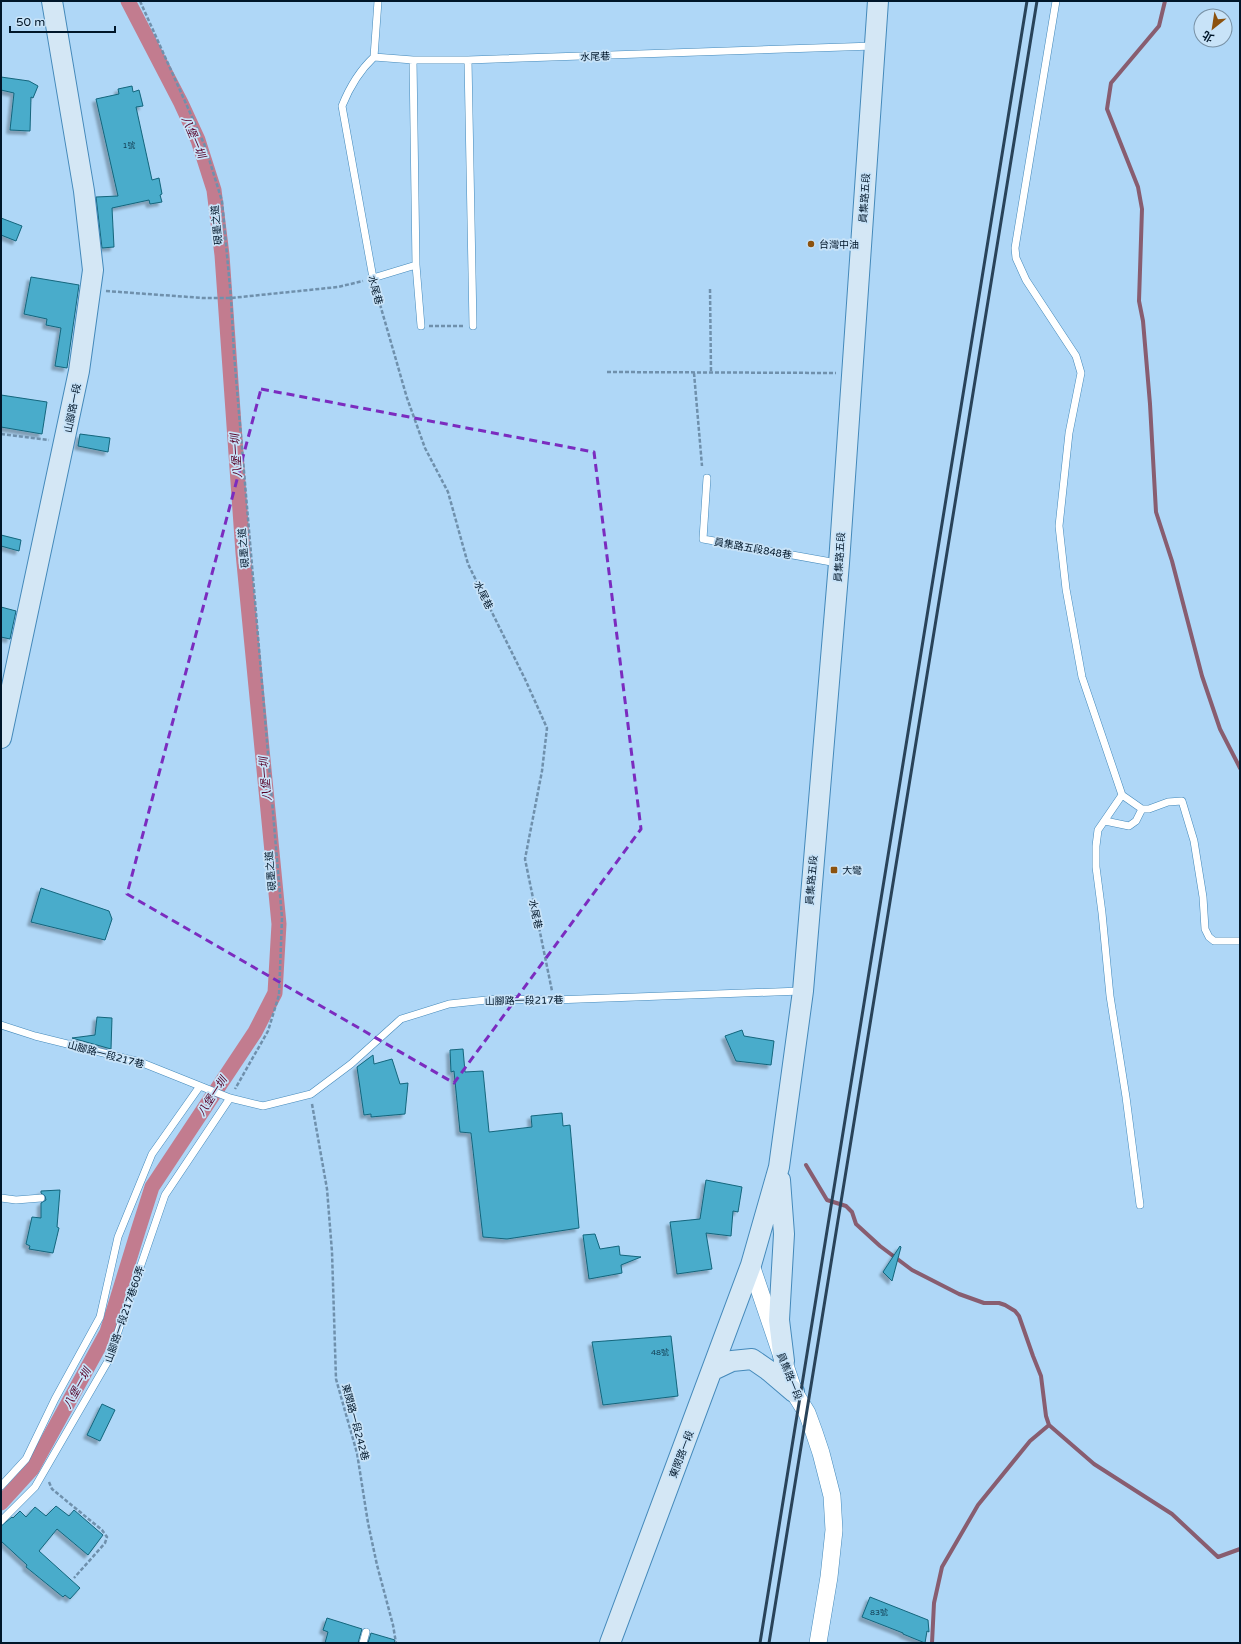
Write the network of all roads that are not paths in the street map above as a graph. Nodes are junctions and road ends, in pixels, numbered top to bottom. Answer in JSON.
{"nodes":[{"id":1,"x":52,"y":1,"type":"edge"},
{"id":2,"x":378,"y":1,"type":"edge"},
{"id":3,"x":878,"y":1,"type":"edge"},
{"id":4,"x":1056,"y":1,"type":"edge"},
{"id":5,"x":875,"y":46,"type":"junction"},
{"id":6,"x":374,"y":57,"type":"junction"},
{"id":7,"x":413,"y":60,"type":"junction"},
{"id":8,"x":468,"y":60,"type":"junction"},
{"id":9,"x":416,"y":265,"type":"junction"},
{"id":10,"x":421,"y":326,"type":"road end"},
{"id":11,"x":473,"y":326,"type":"road end"},
{"id":12,"x":707,"y":478,"type":"dead end"},
{"id":13,"x":839,"y":563,"type":"junction"},
{"id":14,"x":1,"y":738,"type":"edge"},
{"id":15,"x":1122,"y":795,"type":"junction"},
{"id":16,"x":1142,"y":809,"type":"junction"},
{"id":17,"x":1105,"y":821,"type":"junction"},
{"id":18,"x":1240,"y":941,"type":"edge"},
{"id":19,"x":803,"y":991,"type":"junction"},
{"id":20,"x":1,"y":1025,"type":"edge"},
{"id":21,"x":200,"y":1086,"type":"junction"},
{"id":22,"x":230,"y":1098,"type":"junction"},
{"id":23,"x":779,"y":1167,"type":"junction"},
{"id":24,"x":1,"y":1198,"type":"edge"},
{"id":25,"x":40,"y":1198,"type":"dead end"},
{"id":26,"x":1140,"y":1206,"type":"dead end"},
{"id":27,"x":750,"y":1265,"type":"junction"},
{"id":28,"x":784,"y":1361,"type":"junction"},
{"id":29,"x":713,"y":1370,"type":"junction"},
{"id":30,"x":794,"y":1392,"type":"junction"},
{"id":31,"x":1,"y":1486,"type":"edge"},
{"id":32,"x":1,"y":1521,"type":"edge"},
{"id":33,"x":366,"y":1632,"type":"dead end"},
{"id":34,"x":363,"y":1643,"type":"edge"},
{"id":35,"x":610,"y":1643,"type":"edge"},
{"id":36,"x":818,"y":1643,"type":"edge"}],
"edges":[{"from":1,"to":14,"type":"main road","name":"山腳路一段"},
{"from":2,"to":6,"type":"lane"},
{"from":3,"to":5,"type":"main road","name":"員集路五段"},
{"from":4,"to":15,"type":"lane"},
{"from":5,"to":8,"type":"lane","name":"水尾巷"},
{"from":5,"to":13,"type":"main road","name":"員集路五段"},
{"from":6,"to":7,"type":"lane","name":"水尾巷"},
{"from":6,"to":9,"type":"lane","name":"水尾巷"},
{"from":7,"to":8,"type":"lane","name":"水尾巷"},
{"from":7,"to":9,"type":"lane"},
{"from":8,"to":11,"type":"lane"},
{"from":9,"to":10,"type":"lane"},
{"from":12,"to":13,"type":"lane","name":"員集路五段848巷"},
{"from":13,"to":19,"type":"main road","name":"員集路五段"},
{"from":15,"to":16,"type":"lane"},
{"from":15,"to":17,"type":"lane"},
{"from":16,"to":17,"type":"lane"},
{"from":16,"to":18,"type":"lane"},
{"from":17,"to":26,"type":"lane"},
{"from":19,"to":22,"type":"lane","name":"山腳路一段217巷"},
{"from":19,"to":23,"type":"main road","name":"員集路五段"},
{"from":20,"to":21,"type":"lane","name":"山腳路一段217巷"},
{"from":21,"to":22,"type":"lane","name":"山腳路一段217巷"},
{"from":21,"to":31,"type":"lane"},
{"from":22,"to":32,"type":"lane","name":"山腳路一段217巷60弄"},
{"from":23,"to":27,"type":"main road"},
{"from":23,"to":28,"type":"main road"},
{"from":24,"to":25,"type":"lane"},
{"from":27,"to":28,"type":"street","name":"員集路一段"},
{"from":27,"to":29,"type":"main road","name":"東閔路一段"},
{"from":28,"to":30,"type":"street","name":"員集路一段"},
{"from":29,"to":30,"type":"main road"},
{"from":29,"to":35,"type":"main road","name":"東閔路一段"},
{"from":30,"to":36,"type":"street","name":"員集路一段"},
{"from":33,"to":34,"type":"lane"}]}
